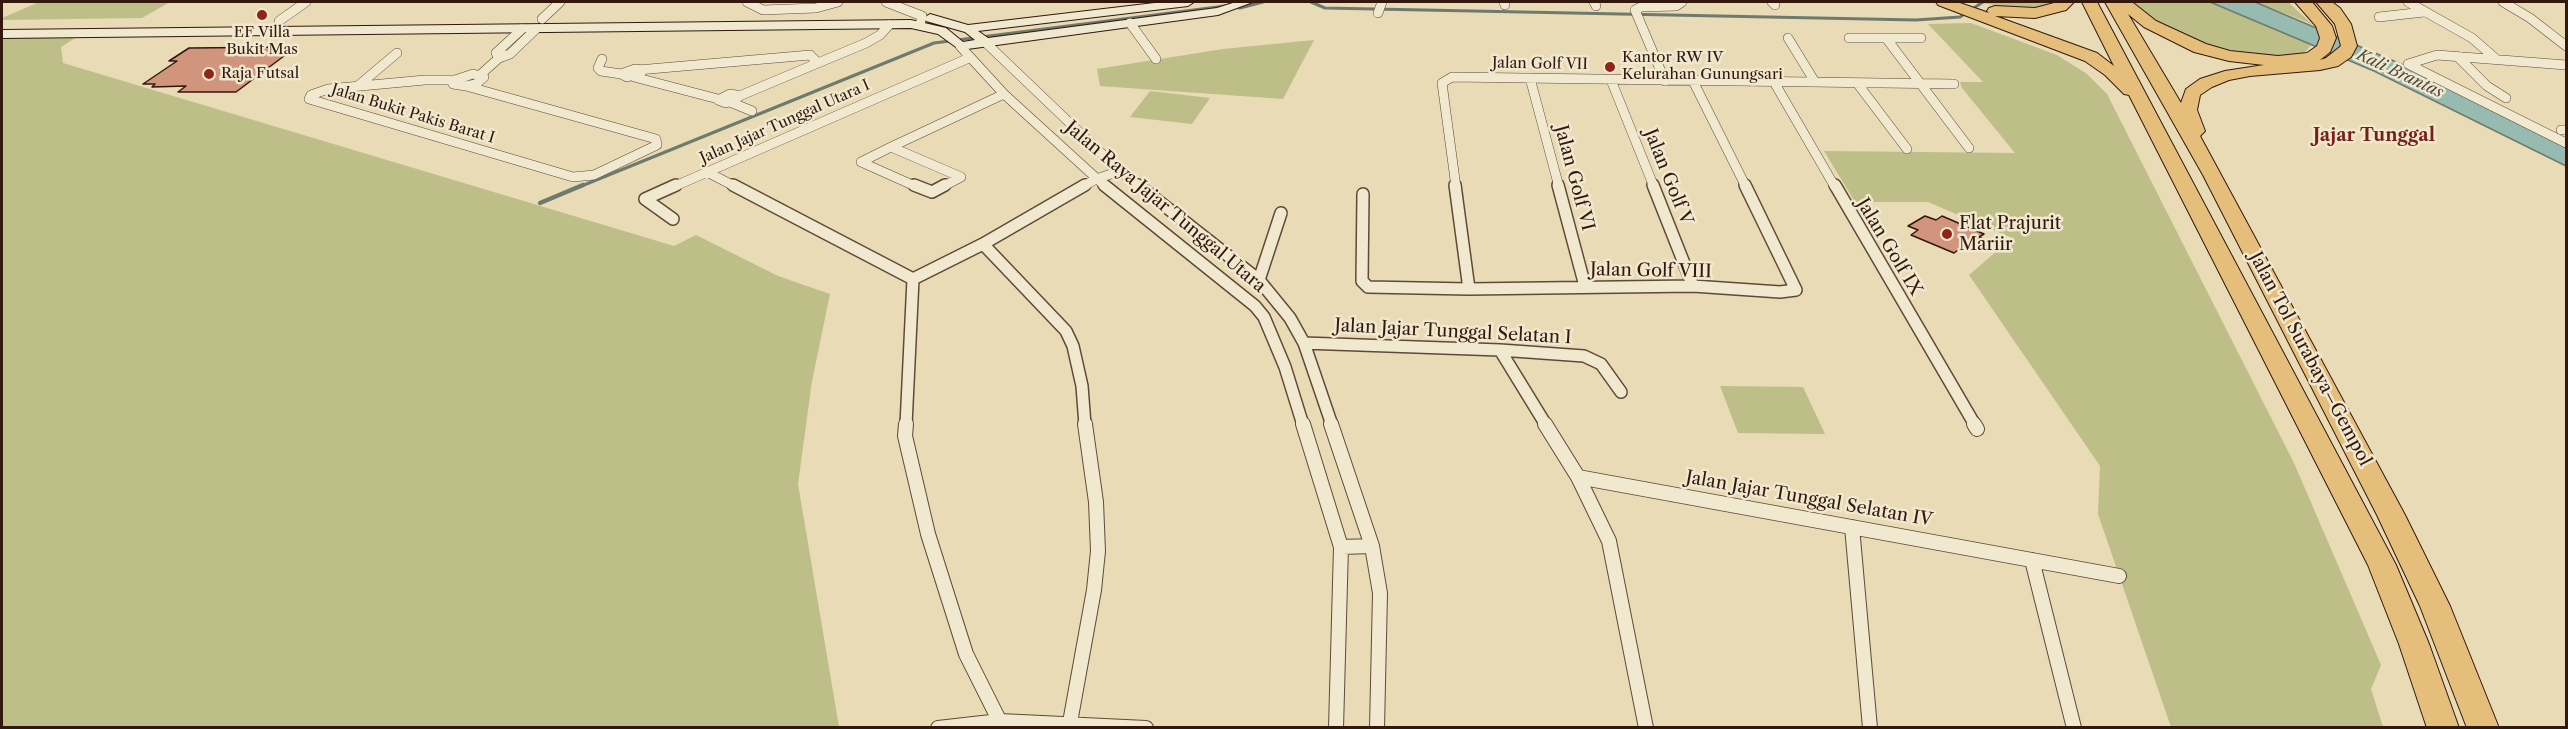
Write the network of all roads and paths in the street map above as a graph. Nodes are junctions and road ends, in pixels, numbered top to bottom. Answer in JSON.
{"nodes":[{"id":1,"x":306,"y":2,"type":"edge"},
{"id":2,"x":560,"y":2,"type":"edge"},
{"id":3,"x":747,"y":2,"type":"edge"},
{"id":4,"x":838,"y":2,"type":"edge"},
{"id":5,"x":886,"y":2,"type":"edge"},
{"id":6,"x":1188,"y":2,"type":"edge"},
{"id":7,"x":1682,"y":2,"type":"edge"},
{"id":8,"x":2067,"y":2,"type":"edge"},
{"id":9,"x":2090,"y":2,"type":"edge"},
{"id":10,"x":2113,"y":2,"type":"edge"},
{"id":11,"x":2123,"y":2,"type":"edge"},
{"id":12,"x":2303,"y":2,"type":"edge"},
{"id":13,"x":2323,"y":2,"type":"edge"},
{"id":14,"x":2408,"y":2,"type":"edge"},
{"id":15,"x":2503,"y":2,"type":"edge"},
{"id":16,"x":316,"y":3,"type":"edge"},
{"id":17,"x":1381,"y":3,"type":"edge"},
{"id":18,"x":1954,"y":3,"type":"edge"},
{"id":19,"x":1239,"y":5,"type":"edge"},
{"id":20,"x":1984,"y":12,"type":"junction"},
{"id":21,"x":2424,"y":12,"type":"junction"},
{"id":22,"x":1378,"y":13,"type":"dead end"},
{"id":23,"x":2379,"y":17,"type":"dead end"},
{"id":24,"x":257,"y":21,"type":"junction"},
{"id":25,"x":285,"y":21,"type":"junction"},
{"id":26,"x":921,"y":21,"type":"junction"},
{"id":27,"x":1130,"y":22,"type":"junction"},
{"id":28,"x":2,"y":23,"type":"edge"},
{"id":29,"x":634,"y":23,"type":"junction"},
{"id":30,"x":539,"y":24,"type":"junction"},
{"id":31,"x":874,"y":25,"type":"junction"},
{"id":32,"x":889,"y":25,"type":"junction"},
{"id":33,"x":968,"y":28,"type":"junction"},
{"id":34,"x":522,"y":29,"type":"junction"},
{"id":35,"x":243,"y":32,"type":"junction"},
{"id":36,"x":944,"y":32,"type":"junction"},
{"id":37,"x":2,"y":34,"type":"edge"},
{"id":38,"x":1788,"y":38,"type":"dead end"},
{"id":39,"x":1849,"y":38,"type":"dead end"},
{"id":40,"x":1887,"y":38,"type":"junction"},
{"id":41,"x":1921,"y":38,"type":"dead end"},
{"id":42,"x":984,"y":40,"type":"junction"},
{"id":43,"x":958,"y":45,"type":"junction"},
{"id":44,"x":2566,"y":46,"type":"edge"},
{"id":45,"x":397,"y":53,"type":"dead end"},
{"id":46,"x":810,"y":55,"type":"junction"},
{"id":47,"x":2457,"y":56,"type":"junction"},
{"id":48,"x":499,"y":58,"type":"junction"},
{"id":49,"x":969,"y":58,"type":"junction"},
{"id":50,"x":602,"y":59,"type":"dead end"},
{"id":51,"x":1156,"y":59,"type":"dead end"},
{"id":52,"x":2496,"y":59,"type":"junction"},
{"id":53,"x":818,"y":63,"type":"junction"},
{"id":54,"x":2566,"y":65,"type":"edge"},
{"id":55,"x":636,"y":73,"type":"junction"},
{"id":56,"x":480,"y":75,"type":"junction"},
{"id":57,"x":1530,"y":78,"type":"junction"},
{"id":58,"x":454,"y":80,"type":"junction"},
{"id":59,"x":1611,"y":80,"type":"junction"},
{"id":60,"x":1665,"y":81,"type":"junction"},
{"id":61,"x":1693,"y":81,"type":"junction"},
{"id":62,"x":1774,"y":82,"type":"junction"},
{"id":63,"x":1815,"y":82,"type":"junction"},
{"id":64,"x":1857,"y":83,"type":"junction"},
{"id":65,"x":1922,"y":83,"type":"junction"},
{"id":66,"x":1954,"y":84,"type":"dead end"},
{"id":67,"x":359,"y":85,"type":"junction"},
{"id":68,"x":2470,"y":85,"type":"dead end"},
{"id":69,"x":466,"y":86,"type":"junction"},
{"id":70,"x":2487,"y":86,"type":"junction"},
{"id":71,"x":2503,"y":86,"type":"dead end"},
{"id":72,"x":1004,"y":94,"type":"junction"},
{"id":73,"x":2506,"y":98,"type":"dead end"},
{"id":74,"x":733,"y":99,"type":"junction"},
{"id":75,"x":752,"y":111,"type":"dead end"},
{"id":76,"x":2566,"y":143,"type":"edge"},
{"id":77,"x":891,"y":147,"type":"junction"},
{"id":78,"x":1970,"y":148,"type":"dead end"},
{"id":79,"x":1907,"y":149,"type":"dead end"},
{"id":80,"x":2169,"y":150,"type":"junction"},
{"id":81,"x":1120,"y":171,"type":"junction"},
{"id":82,"x":707,"y":172,"type":"junction"},
{"id":83,"x":2213,"y":175,"type":"junction"},
{"id":84,"x":1096,"y":179,"type":"junction"},
{"id":85,"x":1363,"y":194,"type":"dead end"},
{"id":86,"x":1281,"y":213,"type":"dead end"},
{"id":87,"x":673,"y":219,"type":"dead end"},
{"id":88,"x":983,"y":244,"type":"junction"},
{"id":89,"x":913,"y":279,"type":"junction"},
{"id":90,"x":1259,"y":280,"type":"junction"},
{"id":91,"x":1585,"y":286,"type":"junction"},
{"id":92,"x":1693,"y":286,"type":"junction"},
{"id":93,"x":1469,"y":289,"type":"junction"},
{"id":94,"x":1304,"y":343,"type":"junction"},
{"id":95,"x":1500,"y":350,"type":"junction"},
{"id":96,"x":1621,"y":392,"type":"dead end"},
{"id":97,"x":1977,"y":429,"type":"dead end"},
{"id":98,"x":1578,"y":477,"type":"junction"},
{"id":99,"x":1852,"y":527,"type":"junction"},
{"id":100,"x":1372,"y":546,"type":"junction"},
{"id":101,"x":1341,"y":547,"type":"junction"},
{"id":102,"x":2032,"y":560,"type":"junction"},
{"id":103,"x":2120,"y":576,"type":"dead end"},
{"id":104,"x":1001,"y":724,"type":"edge"},
{"id":105,"x":1069,"y":725,"type":"edge"},
{"id":106,"x":1646,"y":727,"type":"edge"},
{"id":107,"x":938,"y":728,"type":"edge"},
{"id":108,"x":1146,"y":728,"type":"edge"},
{"id":109,"x":1336,"y":728,"type":"edge"},
{"id":110,"x":1377,"y":728,"type":"edge"},
{"id":111,"x":1870,"y":728,"type":"edge"},
{"id":112,"x":2074,"y":728,"type":"edge"},
{"id":113,"x":2443,"y":728,"type":"edge"},
{"id":114,"x":2483,"y":728,"type":"edge"}],
"edges":[{"from":1,"to":25,"type":"street"},
{"from":2,"to":30,"type":"street"},
{"from":3,"to":4,"type":"street"},
{"from":5,"to":26,"type":"street"},
{"from":6,"to":33,"type":"main road"},
{"from":7,"to":60,"type":"street"},
{"from":8,"to":20,"type":"highway"},
{"from":9,"to":80,"type":"highway","name":"Jalan Tol Surabaya–Gempol"},
{"from":10,"to":83,"type":"highway","name":"Jalan Tol Surabaya–Gempol"},
{"from":11,"to":12,"type":"highway"},
{"from":13,"to":83,"type":"highway"},
{"from":14,"to":21,"type":"street"},
{"from":15,"to":44,"type":"street"},
{"from":16,"to":25,"type":"street"},
{"from":17,"to":22,"type":"street"},
{"from":18,"to":20,"type":"highway"},
{"from":19,"to":27,"type":"main road"},
{"from":20,"to":80,"type":"highway"},
{"from":21,"to":23,"type":"street"},
{"from":21,"to":52,"type":"street"},
{"from":24,"to":25,"type":"main road"},
{"from":24,"to":28,"type":"main road"},
{"from":24,"to":35,"type":"main road"},
{"from":25,"to":30,"type":"main road"},
{"from":26,"to":29,"type":"main road"},
{"from":26,"to":32,"type":"main road"},
{"from":26,"to":33,"type":"main road"},
{"from":26,"to":36,"type":"main road"},
{"from":27,"to":42,"type":"main road"},
{"from":27,"to":51,"type":"street"},
{"from":29,"to":30,"type":"main road"},
{"from":29,"to":31,"type":"main road"},
{"from":30,"to":34,"type":"main road"},
{"from":30,"to":48,"type":"street"},
{"from":31,"to":32,"type":"main road"},
{"from":31,"to":46,"type":"street"},
{"from":32,"to":53,"type":"street"},
{"from":33,"to":36,"type":"main road"},
{"from":33,"to":42,"type":"main road","name":"Jalan Raya Jajar Tunggal Utara"},
{"from":34,"to":35,"type":"main road"},
{"from":34,"to":48,"type":"street"},
{"from":35,"to":37,"type":"main road"},
{"from":36,"to":43,"type":"main road","name":"Jalan Raya Jajar Tunggal Utara"},
{"from":38,"to":63,"type":"street"},
{"from":39,"to":40,"type":"street"},
{"from":40,"to":41,"type":"street"},
{"from":40,"to":65,"type":"street"},
{"from":42,"to":43,"type":"main road"},
{"from":42,"to":81,"type":"street","name":"Jalan Raya Jajar Tunggal Utara"},
{"from":43,"to":49,"type":"street","name":"Jalan Raya Jajar Tunggal Utara"},
{"from":45,"to":67,"type":"street"},
{"from":46,"to":53,"type":"street"},
{"from":46,"to":55,"type":"street"},
{"from":47,"to":52,"type":"street"},
{"from":47,"to":70,"type":"street"},
{"from":47,"to":76,"type":"street"},
{"from":48,"to":56,"type":"street"},
{"from":49,"to":72,"type":"street","name":"Jalan Raya Jajar Tunggal Utara"},
{"from":49,"to":82,"type":"street","name":"Jalan Jajar Tunggal Utara I"},
{"from":50,"to":55,"type":"street"},
{"from":52,"to":54,"type":"street"},
{"from":53,"to":74,"type":"street"},
{"from":55,"to":74,"type":"street"},
{"from":56,"to":58,"type":"street","name":"Jalan Bukit Pakis Barat I"},
{"from":56,"to":69,"type":"street"},
{"from":57,"to":59,"type":"street","name":"Jalan Golf VII"},
{"from":57,"to":91,"type":"street","name":"Jalan Golf VI"},
{"from":57,"to":93,"type":"street","name":"Jalan Golf VII"},
{"from":58,"to":67,"type":"street","name":"Jalan Bukit Pakis Barat I"},
{"from":58,"to":69,"type":"street"},
{"from":59,"to":60,"type":"street","name":"Jalan Golf VII"},
{"from":59,"to":92,"type":"street","name":"Jalan Golf V"},
{"from":60,"to":61,"type":"street","name":"Jalan Golf VII"},
{"from":61,"to":62,"type":"street","name":"Jalan Golf VII"},
{"from":61,"to":92,"type":"street","name":"Jalan Golf VIII"},
{"from":62,"to":63,"type":"street","name":"Jalan Golf VII"},
{"from":62,"to":97,"type":"street","name":"Jalan Golf IX"},
{"from":63,"to":64,"type":"street","name":"Jalan Golf VII"},
{"from":64,"to":65,"type":"street","name":"Jalan Golf VII"},
{"from":64,"to":79,"type":"street"},
{"from":65,"to":66,"type":"street","name":"Jalan Golf VII"},
{"from":65,"to":78,"type":"street"},
{"from":67,"to":69,"type":"street","name":"Jalan Bukit Pakis Barat I"},
{"from":68,"to":70,"type":"street"},
{"from":70,"to":71,"type":"street"},
{"from":70,"to":73,"type":"street"},
{"from":72,"to":77,"type":"street"},
{"from":72,"to":84,"type":"street","name":"Jalan Raya Jajar Tunggal Utara"},
{"from":74,"to":75,"type":"street"},
{"from":77,"to":77,"type":"street"},
{"from":80,"to":113,"type":"highway","name":"Jalan Tol Surabaya–Gempol"},
{"from":81,"to":84,"type":"street"},
{"from":81,"to":90,"type":"street","name":"Jalan Raya Jajar Tunggal Utara"},
{"from":82,"to":87,"type":"street","name":"Jalan Jajar Tunggal Utara I"},
{"from":82,"to":89,"type":"street"},
{"from":83,"to":114,"type":"highway","name":"Jalan Tol Surabaya–Gempol"},
{"from":84,"to":88,"type":"street"},
{"from":84,"to":101,"type":"street","name":"Jalan Raya Jajar Tunggal Utara"},
{"from":85,"to":93,"type":"street","name":"Jalan Golf VIII"},
{"from":86,"to":90,"type":"street"},
{"from":88,"to":89,"type":"street"},
{"from":88,"to":105,"type":"street"},
{"from":89,"to":104,"type":"street"},
{"from":90,"to":94,"type":"street","name":"Jalan Raya Jajar Tunggal Utara"},
{"from":91,"to":92,"type":"street","name":"Jalan Golf VIII"},
{"from":91,"to":93,"type":"street","name":"Jalan Golf VIII"},
{"from":94,"to":95,"type":"street","name":"Jalan Jajar Tunggal Selatan I"},
{"from":94,"to":100,"type":"street","name":"Jalan Raya Jajar Tunggal Utara"},
{"from":95,"to":96,"type":"street","name":"Jalan Jajar Tunggal Selatan I"},
{"from":95,"to":98,"type":"street"},
{"from":98,"to":99,"type":"street","name":"Jalan Jajar Tunggal Selatan IV"},
{"from":98,"to":106,"type":"street"},
{"from":99,"to":102,"type":"street","name":"Jalan Jajar Tunggal Selatan IV"},
{"from":99,"to":111,"type":"street"},
{"from":100,"to":101,"type":"street"},
{"from":100,"to":110,"type":"street","name":"Jalan Raya Jajar Tunggal Utara"},
{"from":101,"to":109,"type":"street","name":"Jalan Raya Jajar Tunggal Utara"},
{"from":102,"to":103,"type":"street","name":"Jalan Jajar Tunggal Selatan IV"},
{"from":102,"to":112,"type":"street"},
{"from":104,"to":105,"type":"street"},
{"from":104,"to":107,"type":"street"},
{"from":105,"to":108,"type":"street"}]}
